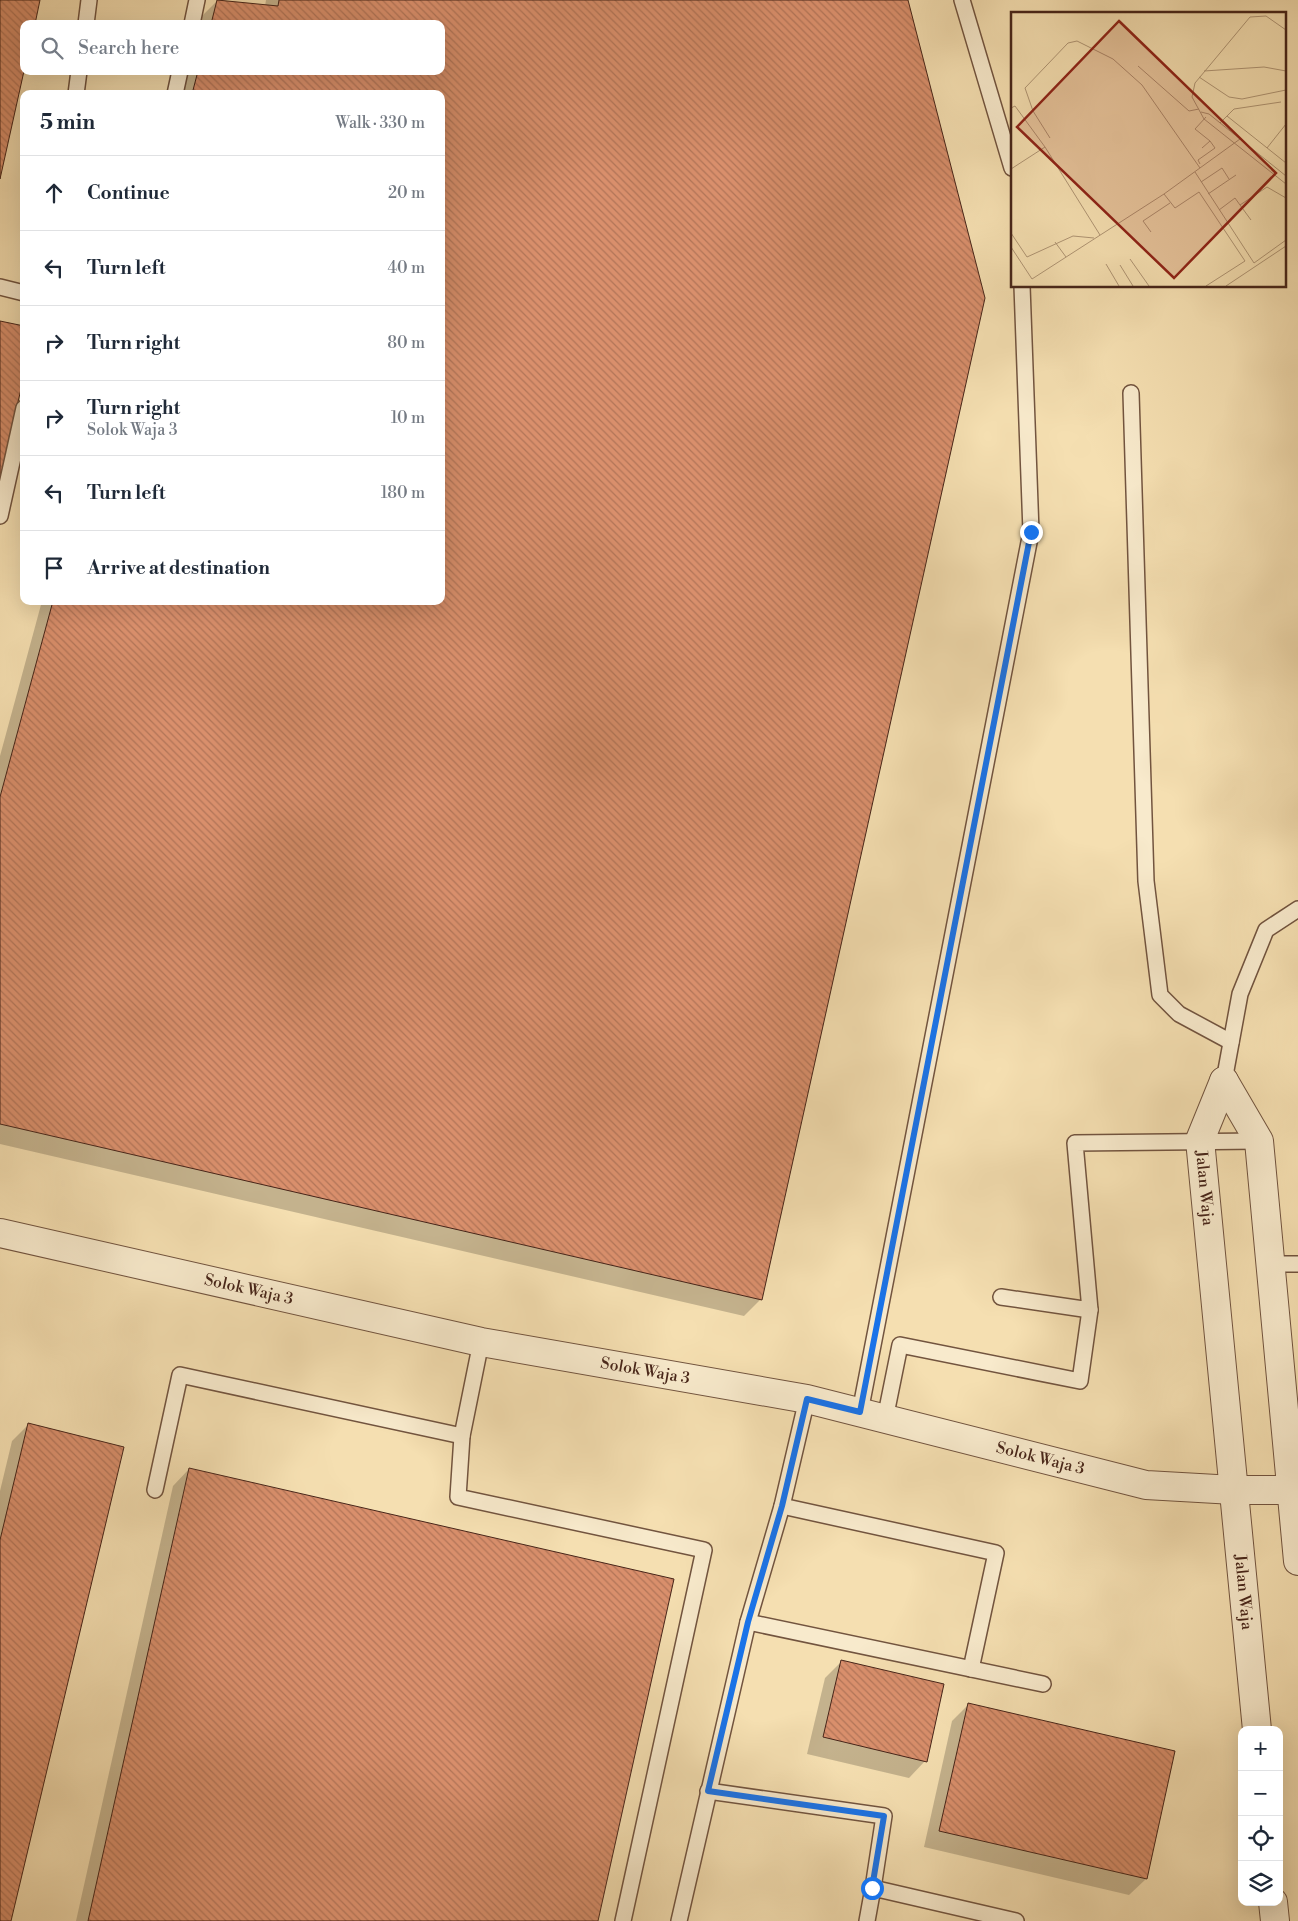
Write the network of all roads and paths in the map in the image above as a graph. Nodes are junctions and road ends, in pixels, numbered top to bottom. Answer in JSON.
{"nodes":[{"id":1,"x":89,"y":0,"type":"edge"},
{"id":2,"x":197,"y":0,"type":"edge"},
{"id":3,"x":962,"y":0,"type":"edge"},
{"id":4,"x":86,"y":20,"type":"edge"},
{"id":5,"x":193,"y":20,"type":"edge"},
{"id":6,"x":78,"y":75,"type":"edge"},
{"id":7,"x":179,"y":75,"type":"edge"},
{"id":8,"x":77,"y":90,"type":"edge"},
{"id":9,"x":176,"y":90,"type":"edge"},
{"id":10,"x":1011,"y":165,"type":"edge"},
{"id":11,"x":0,"y":287,"type":"edge"},
{"id":12,"x":1022,"y":288,"type":"edge"},
{"id":13,"x":20,"y":292,"type":"edge"},
{"id":14,"x":1131,"y":393,"type":"dead end"},
{"id":15,"x":20,"y":426,"type":"edge"},
{"id":16,"x":0,"y":516,"type":"edge"},
{"id":17,"x":1298,"y":908,"type":"edge"},
{"id":18,"x":1232,"y":1042,"type":"junction"},
{"id":19,"x":1224,"y":1081,"type":"junction"},
{"id":20,"x":1200,"y":1140,"type":"junction"},
{"id":21,"x":1259,"y":1140,"type":"junction"},
{"id":22,"x":0,"y":1234,"type":"edge"},
{"id":23,"x":1271,"y":1264,"type":"junction"},
{"id":24,"x":1298,"y":1264,"type":"edge"},
{"id":25,"x":1001,"y":1297,"type":"dead end"},
{"id":26,"x":1090,"y":1310,"type":"junction"},
{"id":27,"x":481,"y":1342,"type":"junction"},
{"id":28,"x":807,"y":1399,"type":"junction"},
{"id":29,"x":872,"y":1415,"type":"junction"},
{"id":30,"x":462,"y":1436,"type":"junction"},
{"id":31,"x":155,"y":1490,"type":"dead end"},
{"id":32,"x":1234,"y":1490,"type":"junction"},
{"id":33,"x":1292,"y":1490,"type":"junction"},
{"id":34,"x":782,"y":1506,"type":"junction"},
{"id":35,"x":1298,"y":1561,"type":"edge"},
{"id":36,"x":748,"y":1622,"type":"junction"},
{"id":37,"x":971,"y":1669,"type":"junction"},
{"id":38,"x":1043,"y":1684,"type":"dead end"},
{"id":39,"x":1257,"y":1726,"type":"edge"},
{"id":40,"x":708,"y":1791,"type":"junction"},
{"id":41,"x":872,"y":1888,"type":"junction"},
{"id":42,"x":1273,"y":1906,"type":"edge"},
{"id":43,"x":623,"y":1921,"type":"edge"},
{"id":44,"x":679,"y":1921,"type":"edge"},
{"id":45,"x":867,"y":1921,"type":"edge"},
{"id":46,"x":1016,"y":1921,"type":"edge"},
{"id":47,"x":1275,"y":1921,"type":"edge"}],
"edges":[{"from":1,"to":4,"type":"lane"},
{"from":2,"to":5,"type":"lane"},
{"from":3,"to":10,"type":"lane"},
{"from":6,"to":8,"type":"lane"},
{"from":7,"to":9,"type":"lane"},
{"from":11,"to":13,"type":"lane"},
{"from":12,"to":29,"type":"lane"},
{"from":14,"to":18,"type":"lane"},
{"from":15,"to":16,"type":"lane"},
{"from":17,"to":18,"type":"lane"},
{"from":18,"to":19,"type":"lane"},
{"from":19,"to":20,"type":"street","name":"Jalan Waja"},
{"from":19,"to":21,"type":"street"},
{"from":20,"to":21,"type":"lane"},
{"from":20,"to":26,"type":"lane"},
{"from":20,"to":32,"type":"street","name":"Jalan Waja"},
{"from":21,"to":23,"type":"street"},
{"from":22,"to":27,"type":"street","name":"Solok Waja 3"},
{"from":23,"to":24,"type":"lane"},
{"from":23,"to":33,"type":"street"},
{"from":25,"to":26,"type":"lane"},
{"from":26,"to":29,"type":"lane"},
{"from":27,"to":28,"type":"street","name":"Solok Waja 3"},
{"from":27,"to":30,"type":"lane"},
{"from":28,"to":29,"type":"street","name":"Solok Waja 3"},
{"from":28,"to":34,"type":"lane"},
{"from":29,"to":32,"type":"street","name":"Solok Waja 3"},
{"from":30,"to":31,"type":"lane"},
{"from":30,"to":43,"type":"lane"},
{"from":32,"to":33,"type":"street","name":"Solok Waja 3"},
{"from":32,"to":39,"type":"street","name":"Jalan Waja"},
{"from":33,"to":35,"type":"street"},
{"from":34,"to":36,"type":"lane"},
{"from":34,"to":37,"type":"lane"},
{"from":36,"to":37,"type":"lane"},
{"from":36,"to":40,"type":"lane"},
{"from":37,"to":38,"type":"lane"},
{"from":40,"to":41,"type":"lane"},
{"from":40,"to":44,"type":"lane"},
{"from":41,"to":45,"type":"lane"},
{"from":41,"to":46,"type":"lane"},
{"from":42,"to":47,"type":"street"}]}
